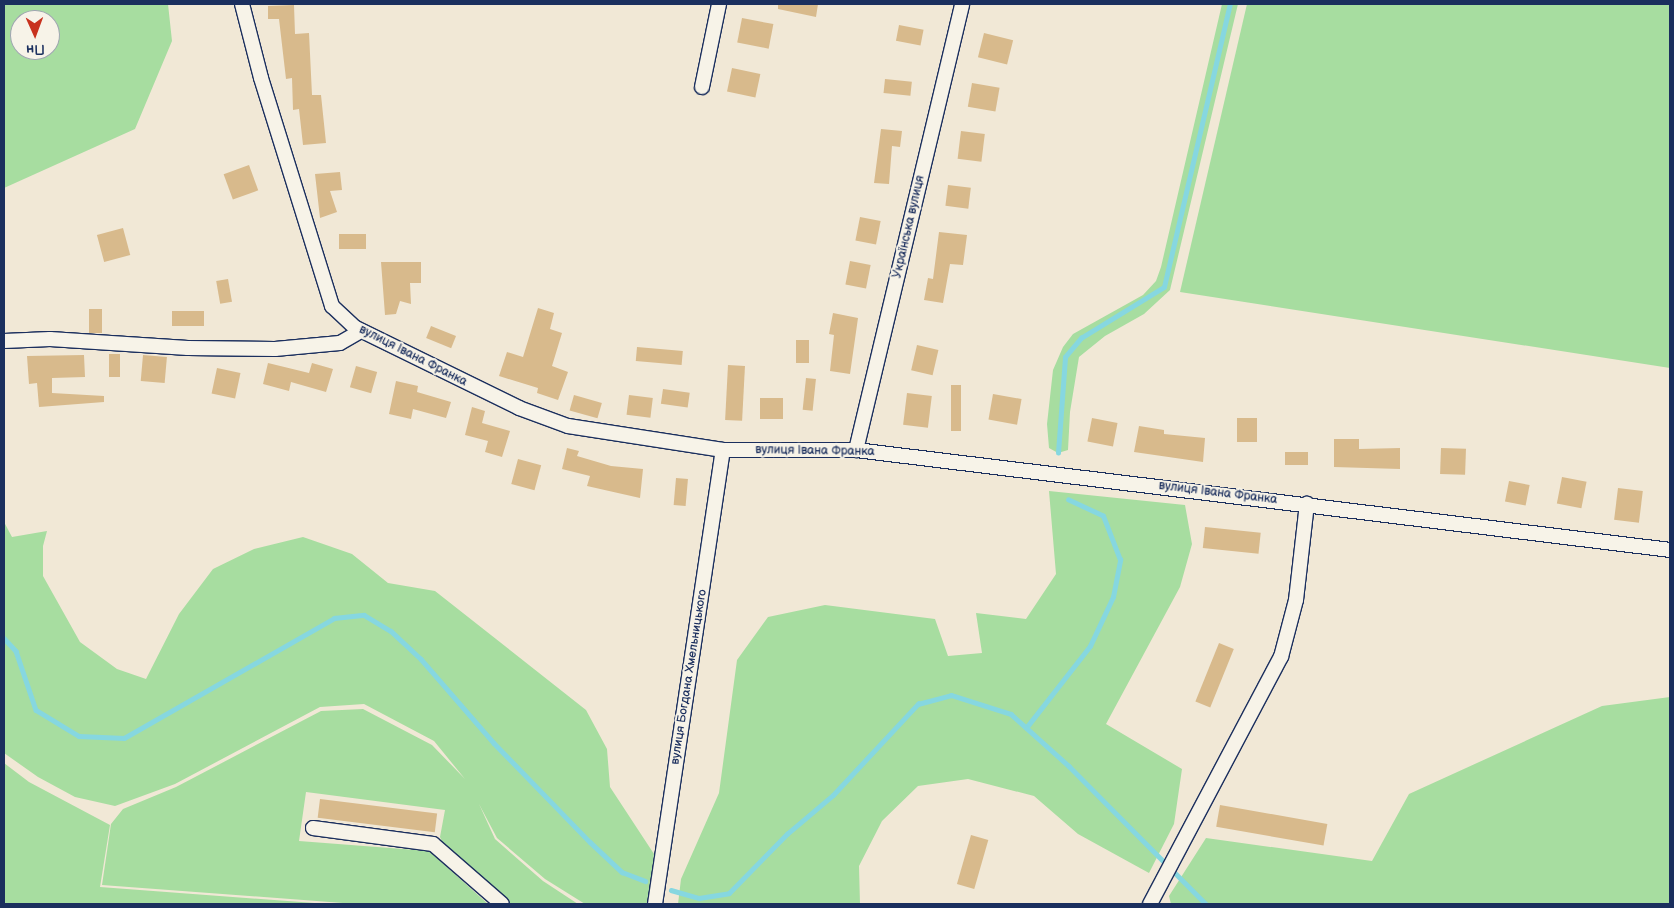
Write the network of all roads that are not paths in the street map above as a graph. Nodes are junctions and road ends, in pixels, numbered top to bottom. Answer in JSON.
{"nodes":[{"id":1,"x":242,"y":4,"type":"edge"},
{"id":2,"x":719,"y":4,"type":"edge"},
{"id":3,"x":962,"y":4,"type":"edge"},
{"id":4,"x":702,"y":87,"type":"dead end"},
{"id":5,"x":361,"y":330,"type":"junction"},
{"id":6,"x":4,"y":341,"type":"edge"},
{"id":7,"x":723,"y":450,"type":"junction"},
{"id":8,"x":856,"y":450,"type":"junction"},
{"id":9,"x":1307,"y":504,"type":"junction"},
{"id":10,"x":1670,"y":550,"type":"edge"},
{"id":11,"x":314,"y":828,"type":"dead end"},
{"id":12,"x":502,"y":904,"type":"edge"},
{"id":13,"x":655,"y":904,"type":"edge"},
{"id":14,"x":1150,"y":904,"type":"edge"}],
"edges":[{"from":1,"to":5,"type":"street","name":"вулиця Івана Франка"},
{"from":2,"to":4,"type":"street"},
{"from":3,"to":8,"type":"street","name":"Українська вулиця"},
{"from":5,"to":6,"type":"street"},
{"from":5,"to":7,"type":"street","name":"вулиця Івана Франка"},
{"from":7,"to":8,"type":"street","name":"вулиця Івана Франка"},
{"from":7,"to":13,"type":"street","name":"вулиця Богдана Хмельницького"},
{"from":8,"to":9,"type":"street","name":"вулиця Івана Франка"},
{"from":9,"to":10,"type":"street","name":"вулиця Івана Франка"},
{"from":9,"to":14,"type":"street"},
{"from":11,"to":12,"type":"street"}]}
